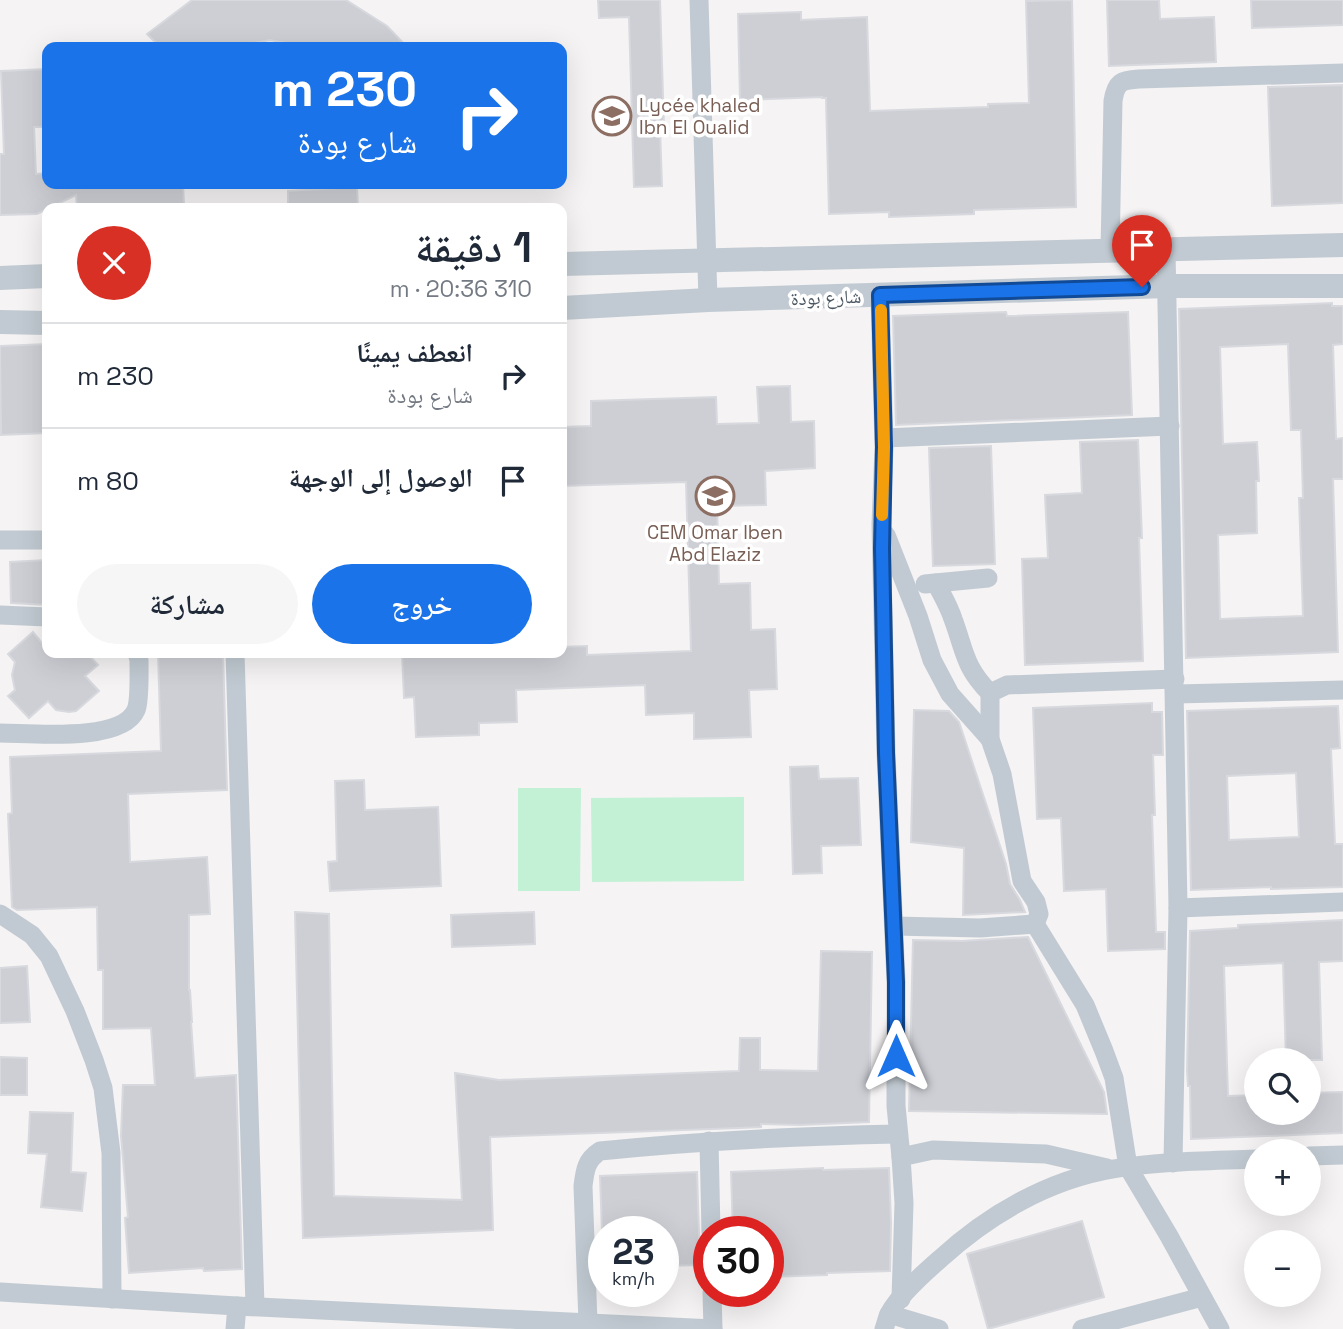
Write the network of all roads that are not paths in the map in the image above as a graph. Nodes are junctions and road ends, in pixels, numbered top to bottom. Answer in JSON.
{"nodes":[{"id":1,"x":699,"y":0,"type":"edge"},
{"id":2,"x":1343,"y":74,"type":"edge"},
{"id":3,"x":1343,"y":245,"type":"edge"},
{"id":4,"x":1166,"y":250,"type":"junction"},
{"id":5,"x":1110,"y":251,"type":"junction"},
{"id":6,"x":707,"y":261,"type":"junction"},
{"id":7,"x":567,"y":264,"type":"edge"},
{"id":8,"x":42,"y":276,"type":"edge"},
{"id":9,"x":0,"y":278,"type":"edge"},
{"id":10,"x":1168,"y":286,"type":"junction"},
{"id":11,"x":1343,"y":286,"type":"edge"},
{"id":12,"x":880,"y":295,"type":"junction"},
{"id":13,"x":708,"y":300,"type":"junction"},
{"id":14,"x":567,"y":308,"type":"edge"},
{"id":15,"x":0,"y":322,"type":"edge"},
{"id":16,"x":42,"y":323,"type":"edge"},
{"id":17,"x":1170,"y":426,"type":"junction"},
{"id":18,"x":884,"y":439,"type":"junction"},
{"id":19,"x":881,"y":524,"type":"junction"},
{"id":20,"x":0,"y":540,"type":"edge"},
{"id":21,"x":42,"y":540,"type":"edge"},
{"id":22,"x":988,"y":578,"type":"dead end"},
{"id":23,"x":936,"y":583,"type":"junction"},
{"id":24,"x":906,"y":586,"type":"junction"},
{"id":25,"x":0,"y":615,"type":"edge"},
{"id":26,"x":42,"y":617,"type":"edge"},
{"id":27,"x":138,"y":658,"type":"edge"},
{"id":28,"x":235,"y":658,"type":"edge"},
{"id":29,"x":1175,"y":686,"type":"junction"},
{"id":30,"x":1343,"y":690,"type":"edge"},
{"id":31,"x":990,"y":693,"type":"junction"},
{"id":32,"x":0,"y":733,"type":"edge"},
{"id":33,"x":990,"y":739,"type":"junction"},
{"id":34,"x":1343,"y":902,"type":"edge"},
{"id":35,"x":1178,"y":908,"type":"junction"},
{"id":36,"x":0,"y":915,"type":"edge"},
{"id":37,"x":1035,"y":924,"type":"junction"},
{"id":38,"x":894,"y":926,"type":"junction"},
{"id":39,"x":898,"y":1134,"type":"junction"},
{"id":40,"x":709,"y":1141,"type":"junction"},
{"id":41,"x":1343,"y":1155,"type":"edge"},
{"id":42,"x":1321,"y":1156,"type":"edge"},
{"id":43,"x":901,"y":1157,"type":"junction"},
{"id":44,"x":1244,"y":1160,"type":"edge"},
{"id":45,"x":1173,"y":1163,"type":"junction"},
{"id":46,"x":1120,"y":1168,"type":"junction"},
{"id":47,"x":711,"y":1216,"type":"edge"},
{"id":48,"x":0,"y":1292,"type":"edge"},
{"id":49,"x":1202,"y":1297,"type":"junction"},
{"id":50,"x":112,"y":1299,"type":"junction"},
{"id":51,"x":246,"y":1306,"type":"junction"},
{"id":52,"x":712,"y":1307,"type":"edge"},
{"id":53,"x":891,"y":1314,"type":"edge"},
{"id":54,"x":589,"y":1323,"type":"junction"},
{"id":55,"x":1088,"y":1328,"type":"edge"},
{"id":56,"x":235,"y":1329,"type":"edge"},
{"id":57,"x":713,"y":1329,"type":"edge"},
{"id":58,"x":939,"y":1329,"type":"edge"},
{"id":59,"x":1220,"y":1329,"type":"edge"}],
"edges":[{"from":1,"to":6,"type":"street"},
{"from":2,"to":5,"type":"street"},
{"from":3,"to":4,"type":"street","name":"شارع بودة"},
{"from":4,"to":5,"type":"street","name":"شارع بودة"},
{"from":4,"to":10,"type":"street"},
{"from":5,"to":6,"type":"street","name":"شارع بودة"},
{"from":6,"to":7,"type":"street","name":"شارع بودة"},
{"from":6,"to":13,"type":"street"},
{"from":8,"to":9,"type":"street"},
{"from":10,"to":11,"type":"street","name":"شارع بودة"},
{"from":10,"to":12,"type":"street","name":"شارع بودة"},
{"from":10,"to":17,"type":"street"},
{"from":12,"to":13,"type":"street","name":"شارع بودة"},
{"from":12,"to":18,"type":"street"},
{"from":13,"to":14,"type":"street","name":"شارع بودة"},
{"from":15,"to":16,"type":"street"},
{"from":17,"to":18,"type":"street"},
{"from":17,"to":29,"type":"street"},
{"from":18,"to":19,"type":"street"},
{"from":19,"to":24,"type":"street"},
{"from":19,"to":38,"type":"street"},
{"from":20,"to":21,"type":"street"},
{"from":22,"to":23,"type":"street"},
{"from":23,"to":24,"type":"street"},
{"from":23,"to":31,"type":"street"},
{"from":24,"to":33,"type":"street"},
{"from":25,"to":26,"type":"street"},
{"from":27,"to":32,"type":"street"},
{"from":28,"to":51,"type":"street"},
{"from":29,"to":30,"type":"street"},
{"from":29,"to":31,"type":"street"},
{"from":29,"to":35,"type":"street"},
{"from":31,"to":33,"type":"street"},
{"from":33,"to":37,"type":"street"},
{"from":34,"to":35,"type":"street"},
{"from":35,"to":45,"type":"street"},
{"from":36,"to":50,"type":"street"},
{"from":37,"to":38,"type":"street"},
{"from":37,"to":46,"type":"street"},
{"from":38,"to":39,"type":"street"},
{"from":39,"to":40,"type":"street"},
{"from":39,"to":43,"type":"street"},
{"from":40,"to":47,"type":"street"},
{"from":40,"to":54,"type":"street"},
{"from":41,"to":42,"type":"street"},
{"from":43,"to":46,"type":"street"},
{"from":43,"to":53,"type":"street"},
{"from":44,"to":45,"type":"street"},
{"from":45,"to":46,"type":"street"},
{"from":46,"to":49,"type":"street"},
{"from":46,"to":53,"type":"street"},
{"from":48,"to":50,"type":"street"},
{"from":49,"to":55,"type":"street"},
{"from":49,"to":59,"type":"street"},
{"from":50,"to":51,"type":"street"},
{"from":51,"to":54,"type":"street"},
{"from":51,"to":56,"type":"street"},
{"from":52,"to":57,"type":"street"},
{"from":53,"to":58,"type":"street"},
{"from":54,"to":57,"type":"street"}]}
